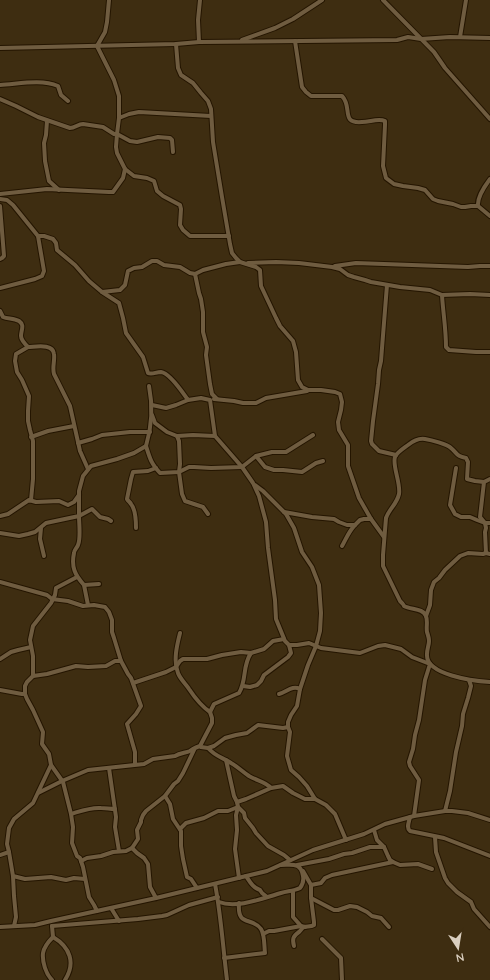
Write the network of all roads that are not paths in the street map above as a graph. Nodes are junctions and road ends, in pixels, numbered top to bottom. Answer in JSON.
{"nodes":[{"id":1,"x":109,"y":0,"type":"edge"},
{"id":2,"x":200,"y":0,"type":"edge"},
{"id":3,"x":322,"y":0,"type":"edge"},
{"id":4,"x":383,"y":0,"type":"edge"},
{"id":5,"x":466,"y":0,"type":"edge"},
{"id":6,"x":460,"y":37,"type":"junction"},
{"id":7,"x":490,"y":38,"type":"edge"},
{"id":8,"x":421,"y":39,"type":"junction"},
{"id":9,"x":296,"y":41,"type":"junction"},
{"id":10,"x":199,"y":42,"type":"junction"},
{"id":11,"x":237,"y":42,"type":"junction"},
{"id":12,"x":176,"y":44,"type":"junction"},
{"id":13,"x":97,"y":46,"type":"junction"},
{"id":14,"x":0,"y":48,"type":"edge"},
{"id":15,"x":0,"y":85,"type":"edge"},
{"id":16,"x":0,"y":100,"type":"edge"},
{"id":17,"x":68,"y":101,"type":"dead end"},
{"id":18,"x":211,"y":116,"type":"junction"},
{"id":19,"x":119,"y":118,"type":"junction"},
{"id":20,"x":490,"y":119,"type":"edge"},
{"id":21,"x":47,"y":121,"type":"junction"},
{"id":22,"x":117,"y":134,"type":"junction"},
{"id":23,"x":173,"y":152,"type":"dead end"},
{"id":24,"x":125,"y":169,"type":"junction"},
{"id":25,"x":490,"y":179,"type":"edge"},
{"id":26,"x":60,"y":190,"type":"junction"},
{"id":27,"x":0,"y":194,"type":"edge"},
{"id":28,"x":0,"y":198,"type":"edge"},
{"id":29,"x":0,"y":206,"type":"edge"},
{"id":30,"x":478,"y":206,"type":"junction"},
{"id":31,"x":490,"y":216,"type":"edge"},
{"id":32,"x":38,"y":236,"type":"junction"},
{"id":33,"x":229,"y":236,"type":"junction"},
{"id":34,"x":0,"y":259,"type":"edge"},
{"id":35,"x":240,"y":262,"type":"junction"},
{"id":36,"x":245,"y":263,"type":"junction"},
{"id":37,"x":490,"y":266,"type":"edge"},
{"id":38,"x":332,"y":267,"type":"junction"},
{"id":39,"x":195,"y":274,"type":"junction"},
{"id":40,"x":387,"y":285,"type":"junction"},
{"id":41,"x":0,"y":288,"type":"edge"},
{"id":42,"x":102,"y":292,"type":"junction"},
{"id":43,"x":442,"y":295,"type":"junction"},
{"id":44,"x":490,"y":295,"type":"edge"},
{"id":45,"x":0,"y":311,"type":"edge"},
{"id":46,"x":28,"y":347,"type":"junction"},
{"id":47,"x":490,"y":352,"type":"edge"},
{"id":48,"x":149,"y":386,"type":"dead end"},
{"id":49,"x":308,"y":390,"type":"junction"},
{"id":50,"x":217,"y":399,"type":"junction"},
{"id":51,"x":188,"y":400,"type":"junction"},
{"id":52,"x":210,"y":400,"type":"junction"},
{"id":53,"x":152,"y":405,"type":"dead end"},
{"id":54,"x":152,"y":415,"type":"junction"},
{"id":55,"x":74,"y":426,"type":"junction"},
{"id":56,"x":150,"y":432,"type":"junction"},
{"id":57,"x":177,"y":436,"type":"junction"},
{"id":58,"x":215,"y":436,"type":"junction"},
{"id":59,"x":313,"y":436,"type":"dead end"},
{"id":60,"x":31,"y":437,"type":"junction"},
{"id":61,"x":78,"y":443,"type":"junction"},
{"id":62,"x":146,"y":446,"type":"junction"},
{"id":63,"x":396,"y":455,"type":"junction"},
{"id":64,"x":256,"y":456,"type":"junction"},
{"id":65,"x":323,"y":461,"type":"dead end"},
{"id":66,"x":242,"y":467,"type":"junction"},
{"id":67,"x":156,"y":468,"type":"junction"},
{"id":68,"x":456,"y":468,"type":"dead end"},
{"id":69,"x":88,"y":469,"type":"junction"},
{"id":70,"x":179,"y":472,"type":"junction"},
{"id":71,"x":490,"y":479,"type":"edge"},
{"id":72,"x":484,"y":482,"type":"junction"},
{"id":73,"x":253,"y":483,"type":"junction"},
{"id":74,"x":79,"y":495,"type":"junction"},
{"id":75,"x":31,"y":500,"type":"junction"},
{"id":76,"x":284,"y":512,"type":"junction"},
{"id":77,"x":208,"y":514,"type":"dead end"},
{"id":78,"x":0,"y":516,"type":"edge"},
{"id":79,"x":79,"y":516,"type":"junction"},
{"id":80,"x":371,"y":519,"type":"junction"},
{"id":81,"x":111,"y":521,"type":"dead end"},
{"id":82,"x":485,"y":523,"type":"junction"},
{"id":83,"x":490,"y":523,"type":"edge"},
{"id":84,"x":355,"y":525,"type":"junction"},
{"id":85,"x":41,"y":528,"type":"junction"},
{"id":86,"x":136,"y":528,"type":"dead end"},
{"id":87,"x":0,"y":533,"type":"edge"},
{"id":88,"x":384,"y":537,"type":"junction"},
{"id":89,"x":342,"y":546,"type":"dead end"},
{"id":90,"x":488,"y":554,"type":"edge"},
{"id":91,"x":44,"y":556,"type":"dead end"},
{"id":92,"x":77,"y":577,"type":"junction"},
{"id":93,"x":0,"y":582,"type":"edge"},
{"id":94,"x":98,"y":584,"type":"dead end"},
{"id":95,"x":84,"y":585,"type":"junction"},
{"id":96,"x":52,"y":599,"type":"junction"},
{"id":97,"x":88,"y":605,"type":"junction"},
{"id":98,"x":426,"y":616,"type":"junction"},
{"id":99,"x":180,"y":633,"type":"dead end"},
{"id":100,"x":284,"y":639,"type":"junction"},
{"id":101,"x":289,"y":645,"type":"junction"},
{"id":102,"x":316,"y":646,"type":"junction"},
{"id":103,"x":31,"y":647,"type":"junction"},
{"id":104,"x":251,"y":653,"type":"junction"},
{"id":105,"x":0,"y":659,"type":"edge"},
{"id":106,"x":121,"y":661,"type":"junction"},
{"id":107,"x":430,"y":664,"type":"junction"},
{"id":108,"x":176,"y":667,"type":"junction"},
{"id":109,"x":33,"y":676,"type":"junction"},
{"id":110,"x":469,"y":680,"type":"junction"},
{"id":111,"x":490,"y":682,"type":"edge"},
{"id":112,"x":133,"y":683,"type":"junction"},
{"id":113,"x":242,"y":686,"type":"junction"},
{"id":114,"x":300,"y":689,"type":"junction"},
{"id":115,"x":0,"y":690,"type":"edge"},
{"id":116,"x":25,"y":694,"type":"junction"},
{"id":117,"x":279,"y":694,"type":"dead end"},
{"id":118,"x":210,"y":712,"type":"junction"},
{"id":119,"x":288,"y":727,"type":"junction"},
{"id":120,"x":200,"y":746,"type":"junction"},
{"id":121,"x":195,"y":748,"type":"junction"},
{"id":122,"x":208,"y":748,"type":"junction"},
{"id":123,"x":226,"y":760,"type":"junction"},
{"id":124,"x":135,"y":764,"type":"junction"},
{"id":125,"x":51,"y":765,"type":"junction"},
{"id":126,"x":109,"y":768,"type":"junction"},
{"id":127,"x":62,"y":781,"type":"junction"},
{"id":128,"x":271,"y":788,"type":"junction"},
{"id":129,"x":38,"y":793,"type":"junction"},
{"id":130,"x":165,"y":796,"type":"junction"},
{"id":131,"x":315,"y":799,"type":"junction"},
{"id":132,"x":237,"y":802,"type":"junction"},
{"id":133,"x":238,"y":807,"type":"junction"},
{"id":134,"x":115,"y":809,"type":"junction"},
{"id":135,"x":445,"y":811,"type":"junction"},
{"id":136,"x":71,"y":814,"type":"junction"},
{"id":137,"x":412,"y":816,"type":"junction"},
{"id":138,"x":490,"y":820,"type":"edge"},
{"id":139,"x":180,"y":829,"type":"junction"},
{"id":140,"x":374,"y":830,"type":"junction"},
{"id":141,"x":435,"y":837,"type":"junction"},
{"id":142,"x":346,"y":840,"type":"junction"},
{"id":143,"x":384,"y":847,"type":"junction"},
{"id":144,"x":132,"y":848,"type":"junction"},
{"id":145,"x":119,"y":851,"type":"junction"},
{"id":146,"x":9,"y":852,"type":"junction"},
{"id":147,"x":0,"y":854,"type":"edge"},
{"id":148,"x":490,"y":856,"type":"edge"},
{"id":149,"x":290,"y":860,"type":"junction"},
{"id":150,"x":81,"y":861,"type":"junction"},
{"id":151,"x":393,"y":862,"type":"junction"},
{"id":152,"x":278,"y":865,"type":"junction"},
{"id":153,"x":296,"y":865,"type":"junction"},
{"id":154,"x":302,"y":869,"type":"junction"},
{"id":155,"x":432,"y":869,"type":"dead end"},
{"id":156,"x":13,"y":876,"type":"junction"},
{"id":157,"x":246,"y":876,"type":"junction"},
{"id":158,"x":239,"y":878,"type":"junction"},
{"id":159,"x":85,"y":879,"type":"junction"},
{"id":160,"x":215,"y":884,"type":"junction"},
{"id":161,"x":311,"y":885,"type":"junction"},
{"id":162,"x":198,"y":888,"type":"junction"},
{"id":163,"x":292,"y":891,"type":"junction"},
{"id":164,"x":267,"y":897,"type":"junction"},
{"id":165,"x":156,"y":898,"type":"junction"},
{"id":166,"x":311,"y":898,"type":"junction"},
{"id":167,"x":218,"y":900,"type":"junction"},
{"id":168,"x":240,"y":904,"type":"junction"},
{"id":169,"x":111,"y":908,"type":"junction"},
{"id":170,"x":97,"y":911,"type":"junction"},
{"id":171,"x":51,"y":921,"type":"junction"},
{"id":172,"x":119,"y":921,"type":"junction"},
{"id":173,"x":14,"y":926,"type":"junction"},
{"id":174,"x":52,"y":926,"type":"junction"},
{"id":175,"x":303,"y":926,"type":"junction"},
{"id":176,"x":0,"y":927,"type":"edge"},
{"id":177,"x":389,"y":927,"type":"dead end"},
{"id":178,"x":490,"y":927,"type":"edge"},
{"id":179,"x":263,"y":934,"type":"junction"},
{"id":180,"x":53,"y":937,"type":"junction"},
{"id":181,"x":322,"y":939,"type":"dead end"},
{"id":182,"x":294,"y":946,"type":"dead end"},
{"id":183,"x":224,"y":958,"type":"junction"},
{"id":184,"x":52,"y":980,"type":"edge"},
{"id":185,"x":65,"y":980,"type":"edge"},
{"id":186,"x":227,"y":980,"type":"edge"},
{"id":187,"x":342,"y":980,"type":"edge"}],
"edges":[{"from":1,"to":13,"type":"street"},
{"from":2,"to":10,"type":"street"},
{"from":3,"to":11,"type":"street"},
{"from":4,"to":8,"type":"street"},
{"from":5,"to":6,"type":"street"},
{"from":6,"to":7,"type":"street"},
{"from":6,"to":8,"type":"street"},
{"from":8,"to":9,"type":"street"},
{"from":8,"to":20,"type":"street"},
{"from":9,"to":11,"type":"street"},
{"from":9,"to":30,"type":"street"},
{"from":10,"to":11,"type":"street"},
{"from":10,"to":12,"type":"street"},
{"from":12,"to":13,"type":"street"},
{"from":12,"to":18,"type":"street"},
{"from":13,"to":14,"type":"street"},
{"from":13,"to":19,"type":"street"},
{"from":15,"to":17,"type":"street"},
{"from":16,"to":21,"type":"street"},
{"from":18,"to":19,"type":"street"},
{"from":18,"to":33,"type":"street"},
{"from":19,"to":22,"type":"street"},
{"from":21,"to":22,"type":"street"},
{"from":21,"to":26,"type":"street"},
{"from":22,"to":23,"type":"street"},
{"from":22,"to":24,"type":"street"},
{"from":24,"to":26,"type":"street"},
{"from":24,"to":33,"type":"street"},
{"from":25,"to":30,"type":"street"},
{"from":26,"to":27,"type":"street"},
{"from":28,"to":32,"type":"street"},
{"from":29,"to":34,"type":"street"},
{"from":30,"to":31,"type":"street"},
{"from":32,"to":41,"type":"street"},
{"from":32,"to":42,"type":"street"},
{"from":33,"to":35,"type":"street"},
{"from":35,"to":36,"type":"street"},
{"from":35,"to":39,"type":"street"},
{"from":36,"to":38,"type":"street"},
{"from":36,"to":49,"type":"street"},
{"from":37,"to":38,"type":"street"},
{"from":38,"to":40,"type":"street"},
{"from":39,"to":42,"type":"street"},
{"from":39,"to":50,"type":"street"},
{"from":40,"to":43,"type":"street"},
{"from":40,"to":63,"type":"street"},
{"from":42,"to":51,"type":"street"},
{"from":43,"to":44,"type":"street"},
{"from":43,"to":47,"type":"street"},
{"from":45,"to":46,"type":"street"},
{"from":46,"to":55,"type":"street"},
{"from":46,"to":60,"type":"street"},
{"from":48,"to":54,"type":"street"},
{"from":49,"to":50,"type":"street"},
{"from":49,"to":80,"type":"street"},
{"from":50,"to":52,"type":"street"},
{"from":51,"to":52,"type":"street"},
{"from":51,"to":53,"type":"street"},
{"from":52,"to":58,"type":"street"},
{"from":54,"to":56,"type":"street"},
{"from":54,"to":57,"type":"street"},
{"from":55,"to":60,"type":"street"},
{"from":55,"to":61,"type":"street"},
{"from":56,"to":61,"type":"street"},
{"from":56,"to":62,"type":"street"},
{"from":57,"to":58,"type":"street"},
{"from":57,"to":70,"type":"street"},
{"from":58,"to":66,"type":"street"},
{"from":59,"to":64,"type":"street"},
{"from":60,"to":75,"type":"street"},
{"from":61,"to":69,"type":"street"},
{"from":62,"to":67,"type":"street"},
{"from":62,"to":69,"type":"street"},
{"from":63,"to":72,"type":"street"},
{"from":63,"to":88,"type":"street"},
{"from":64,"to":65,"type":"street"},
{"from":64,"to":66,"type":"street"},
{"from":66,"to":70,"type":"street"},
{"from":66,"to":73,"type":"street"},
{"from":67,"to":70,"type":"street"},
{"from":67,"to":86,"type":"street"},
{"from":68,"to":82,"type":"street"},
{"from":69,"to":74,"type":"street"},
{"from":70,"to":77,"type":"street"},
{"from":71,"to":72,"type":"street"},
{"from":72,"to":82,"type":"street"},
{"from":73,"to":76,"type":"street"},
{"from":73,"to":100,"type":"street"},
{"from":74,"to":75,"type":"street"},
{"from":74,"to":79,"type":"street"},
{"from":75,"to":78,"type":"street"},
{"from":76,"to":84,"type":"street"},
{"from":76,"to":102,"type":"street"},
{"from":79,"to":81,"type":"street"},
{"from":79,"to":85,"type":"street"},
{"from":79,"to":92,"type":"street"},
{"from":80,"to":84,"type":"street"},
{"from":80,"to":88,"type":"street"},
{"from":82,"to":83,"type":"street"},
{"from":82,"to":90,"type":"street"},
{"from":84,"to":89,"type":"street"},
{"from":85,"to":87,"type":"street"},
{"from":85,"to":91,"type":"street"},
{"from":88,"to":98,"type":"street"},
{"from":90,"to":98,"type":"street"},
{"from":92,"to":95,"type":"street"},
{"from":92,"to":96,"type":"street"},
{"from":93,"to":96,"type":"street"},
{"from":94,"to":95,"type":"street"},
{"from":95,"to":97,"type":"street"},
{"from":96,"to":97,"type":"street"},
{"from":96,"to":103,"type":"street"},
{"from":97,"to":106,"type":"street"},
{"from":98,"to":107,"type":"street"},
{"from":99,"to":108,"type":"street"},
{"from":100,"to":101,"type":"street"},
{"from":100,"to":104,"type":"street"},
{"from":101,"to":102,"type":"street"},
{"from":101,"to":113,"type":"street"},
{"from":102,"to":107,"type":"street"},
{"from":102,"to":114,"type":"street"},
{"from":103,"to":105,"type":"street"},
{"from":103,"to":109,"type":"street"},
{"from":104,"to":108,"type":"street"},
{"from":104,"to":113,"type":"street"},
{"from":106,"to":109,"type":"street"},
{"from":106,"to":112,"type":"street"},
{"from":107,"to":110,"type":"street"},
{"from":107,"to":137,"type":"street"},
{"from":108,"to":112,"type":"street"},
{"from":108,"to":118,"type":"street"},
{"from":109,"to":116,"type":"street"},
{"from":110,"to":111,"type":"street"},
{"from":110,"to":135,"type":"street"},
{"from":112,"to":124,"type":"street"},
{"from":113,"to":118,"type":"street"},
{"from":114,"to":117,"type":"street"},
{"from":114,"to":119,"type":"street"},
{"from":115,"to":116,"type":"street"},
{"from":116,"to":125,"type":"street"},
{"from":118,"to":120,"type":"street"},
{"from":119,"to":122,"type":"street"},
{"from":119,"to":131,"type":"street"},
{"from":120,"to":121,"type":"street"},
{"from":120,"to":122,"type":"street"},
{"from":121,"to":124,"type":"street"},
{"from":121,"to":130,"type":"street"},
{"from":122,"to":123,"type":"street"},
{"from":123,"to":128,"type":"street"},
{"from":123,"to":132,"type":"street"},
{"from":124,"to":126,"type":"street"},
{"from":125,"to":127,"type":"street"},
{"from":125,"to":129,"type":"street"},
{"from":126,"to":127,"type":"street"},
{"from":126,"to":134,"type":"street"},
{"from":127,"to":129,"type":"street"},
{"from":127,"to":136,"type":"street"},
{"from":128,"to":131,"type":"street"},
{"from":128,"to":132,"type":"street"},
{"from":129,"to":146,"type":"street"},
{"from":130,"to":139,"type":"street"},
{"from":130,"to":144,"type":"street"},
{"from":131,"to":142,"type":"street"},
{"from":132,"to":133,"type":"street"},
{"from":133,"to":139,"type":"street"},
{"from":133,"to":149,"type":"street"},
{"from":133,"to":158,"type":"street"},
{"from":134,"to":136,"type":"street"},
{"from":134,"to":145,"type":"street"},
{"from":135,"to":137,"type":"street"},
{"from":135,"to":138,"type":"street"},
{"from":136,"to":150,"type":"street"},
{"from":137,"to":140,"type":"street"},
{"from":137,"to":141,"type":"street"},
{"from":139,"to":162,"type":"street"},
{"from":140,"to":142,"type":"street"},
{"from":140,"to":143,"type":"street"},
{"from":141,"to":148,"type":"street"},
{"from":141,"to":178,"type":"street"},
{"from":142,"to":149,"type":"street"},
{"from":143,"to":151,"type":"street"},
{"from":143,"to":153,"type":"street"},
{"from":144,"to":145,"type":"street"},
{"from":144,"to":165,"type":"street"},
{"from":145,"to":150,"type":"street"},
{"from":146,"to":147,"type":"street"},
{"from":146,"to":156,"type":"street"},
{"from":149,"to":152,"type":"street"},
{"from":150,"to":159,"type":"street"},
{"from":151,"to":155,"type":"street"},
{"from":151,"to":161,"type":"street"},
{"from":152,"to":153,"type":"street"},
{"from":152,"to":157,"type":"street"},
{"from":153,"to":154,"type":"street"},
{"from":154,"to":161,"type":"street"},
{"from":154,"to":163,"type":"street"},
{"from":156,"to":159,"type":"street"},
{"from":156,"to":173,"type":"street"},
{"from":157,"to":158,"type":"street"},
{"from":157,"to":164,"type":"street"},
{"from":158,"to":160,"type":"street"},
{"from":159,"to":170,"type":"street"},
{"from":160,"to":162,"type":"street"},
{"from":160,"to":167,"type":"street"},
{"from":161,"to":166,"type":"street"},
{"from":162,"to":165,"type":"street"},
{"from":163,"to":164,"type":"street"},
{"from":163,"to":175,"type":"street"},
{"from":164,"to":168,"type":"street"},
{"from":165,"to":169,"type":"street"},
{"from":166,"to":175,"type":"street"},
{"from":166,"to":177,"type":"street"},
{"from":167,"to":168,"type":"street"},
{"from":167,"to":172,"type":"street"},
{"from":167,"to":183,"type":"street"},
{"from":168,"to":179,"type":"street"},
{"from":169,"to":170,"type":"street"},
{"from":169,"to":172,"type":"street"},
{"from":170,"to":171,"type":"street"},
{"from":171,"to":173,"type":"street"},
{"from":171,"to":174,"type":"street"},
{"from":172,"to":174,"type":"street"},
{"from":173,"to":176,"type":"street"},
{"from":174,"to":180,"type":"street"},
{"from":175,"to":179,"type":"street"},
{"from":175,"to":182,"type":"street"},
{"from":179,"to":183,"type":"street"},
{"from":180,"to":184,"type":"street"},
{"from":180,"to":185,"type":"street"},
{"from":181,"to":187,"type":"street"},
{"from":183,"to":186,"type":"street"}]}
